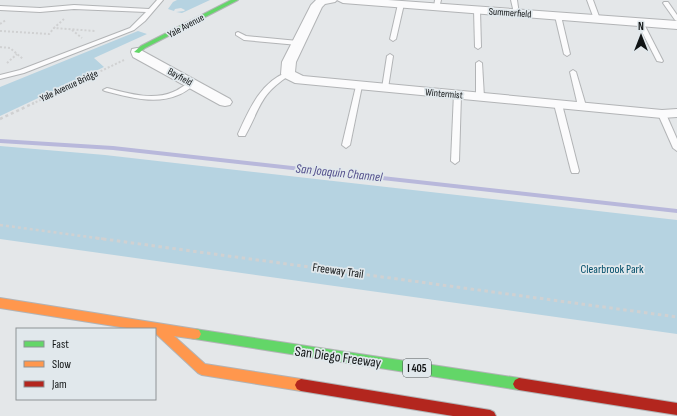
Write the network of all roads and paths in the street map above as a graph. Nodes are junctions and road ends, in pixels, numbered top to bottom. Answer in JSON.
{"nodes":[{"id":1,"x":81,"y":0,"type":"edge"},
{"id":2,"x":160,"y":0,"type":"edge"},
{"id":3,"x":235,"y":0,"type":"edge"},
{"id":4,"x":344,"y":0,"type":"edge"},
{"id":5,"x":514,"y":0,"type":"edge"},
{"id":6,"x":590,"y":0,"type":"edge"},
{"id":7,"x":361,"y":1,"type":"edge"},
{"id":8,"x":323,"y":2,"type":"edge"},
{"id":9,"x":666,"y":3,"type":"dead end"},
{"id":10,"x":401,"y":4,"type":"junction"},
{"id":11,"x":438,"y":4,"type":"edge"},
{"id":12,"x":75,"y":7,"type":"junction"},
{"id":13,"x":0,"y":8,"type":"edge"},
{"id":14,"x":477,"y":10,"type":"junction"},
{"id":15,"x":151,"y":11,"type":"junction"},
{"id":16,"x":517,"y":13,"type":"junction"},
{"id":17,"x":558,"y":16,"type":"junction"},
{"id":18,"x":598,"y":19,"type":"junction"},
{"id":19,"x":677,"y":19,"type":"edge"},
{"id":20,"x":640,"y":22,"type":"junction"},
{"id":21,"x":677,"y":25,"type":"edge"},
{"id":22,"x":54,"y":28,"type":"junction"},
{"id":23,"x":0,"y":31,"type":"edge"},
{"id":24,"x":98,"y":31,"type":"dead end"},
{"id":25,"x":238,"y":34,"type":"dead end"},
{"id":26,"x":393,"y":39,"type":"dead end"},
{"id":27,"x":298,"y":43,"type":"junction"},
{"id":28,"x":0,"y":47,"type":"edge"},
{"id":29,"x":478,"y":47,"type":"dead end"},
{"id":30,"x":137,"y":53,"type":"junction"},
{"id":31,"x":17,"y":54,"type":"junction"},
{"id":32,"x":567,"y":54,"type":"dead end"},
{"id":33,"x":390,"y":56,"type":"dead end"},
{"id":34,"x":660,"y":61,"type":"dead end"},
{"id":35,"x":479,"y":63,"type":"dead end"},
{"id":36,"x":2,"y":66,"type":"dead end"},
{"id":37,"x":32,"y":67,"type":"junction"},
{"id":38,"x":573,"y":72,"type":"dead end"},
{"id":39,"x":288,"y":74,"type":"junction"},
{"id":40,"x":0,"y":77,"type":"edge"},
{"id":41,"x":192,"y":84,"type":"junction"},
{"id":42,"x":359,"y":86,"type":"junction"},
{"id":43,"x":385,"y":88,"type":"junction"},
{"id":44,"x":107,"y":90,"type":"dead end"},
{"id":45,"x":456,"y":95,"type":"junction"},
{"id":46,"x":480,"y":97,"type":"junction"},
{"id":47,"x":225,"y":102,"type":"dead end"},
{"id":48,"x":558,"y":104,"type":"junction"},
{"id":49,"x":582,"y":106,"type":"junction"},
{"id":50,"x":677,"y":113,"type":"edge"},
{"id":51,"x":662,"y":114,"type":"junction"},
{"id":52,"x":0,"y":119,"type":"edge"},
{"id":53,"x":242,"y":134,"type":"dead end"},
{"id":54,"x":346,"y":145,"type":"dead end"},
{"id":55,"x":677,"y":148,"type":"edge"},
{"id":56,"x":455,"y":161,"type":"dead end"},
{"id":57,"x":575,"y":171,"type":"dead end"},
{"id":58,"x":0,"y":226,"type":"edge"},
{"id":59,"x":0,"y":303,"type":"edge"},
{"id":60,"x":677,"y":317,"type":"edge"},
{"id":61,"x":158,"y":328,"type":"junction"},
{"id":62,"x":677,"y":409,"type":"edge"},
{"id":63,"x":490,"y":416,"type":"edge"}],
"edges":[{"from":1,"to":12,"type":"lane"},
{"from":2,"to":15,"type":"lane"},
{"from":3,"to":30,"type":"main road","name":"Yale Avenue"},
{"from":4,"to":7,"type":"street","name":"Summerfield"},
{"from":5,"to":16,"type":"lane"},
{"from":6,"to":18,"type":"lane"},
{"from":7,"to":10,"type":"street","name":"Summerfield"},
{"from":8,"to":27,"type":"street"},
{"from":9,"to":19,"type":"lane"},
{"from":10,"to":11,"type":"street","name":"Summerfield"},
{"from":10,"to":26,"type":"lane"},
{"from":11,"to":14,"type":"street","name":"Summerfield"},
{"from":12,"to":13,"type":"lane"},
{"from":12,"to":15,"type":"lane"},
{"from":12,"to":22,"type":"path"},
{"from":14,"to":16,"type":"street","name":"Summerfield"},
{"from":14,"to":29,"type":"lane"},
{"from":15,"to":37,"type":"lane"},
{"from":16,"to":17,"type":"street","name":"Summerfield"},
{"from":17,"to":18,"type":"street","name":"Summerfield"},
{"from":17,"to":32,"type":"lane"},
{"from":18,"to":20,"type":"street","name":"Summerfield"},
{"from":20,"to":21,"type":"street","name":"Summerfield"},
{"from":20,"to":34,"type":"lane"},
{"from":22,"to":23,"type":"path"},
{"from":22,"to":24,"type":"path"},
{"from":25,"to":27,"type":"lane"},
{"from":27,"to":39,"type":"street"},
{"from":28,"to":31,"type":"path"},
{"from":30,"to":41,"type":"street","name":"Bayfield"},
{"from":30,"to":52,"type":"path","name":"Yale Avenue Bridge"},
{"from":31,"to":36,"type":"path"},
{"from":31,"to":37,"type":"path"},
{"from":33,"to":43,"type":"lane"},
{"from":35,"to":46,"type":"lane"},
{"from":37,"to":40,"type":"lane"},
{"from":38,"to":49,"type":"lane"},
{"from":39,"to":42,"type":"street","name":"Wintermist"},
{"from":39,"to":53,"type":"lane"},
{"from":41,"to":44,"type":"lane"},
{"from":41,"to":47,"type":"street","name":"Bayfield"},
{"from":42,"to":43,"type":"street","name":"Wintermist"},
{"from":42,"to":54,"type":"lane"},
{"from":43,"to":45,"type":"street","name":"Wintermist"},
{"from":45,"to":46,"type":"street","name":"Wintermist"},
{"from":45,"to":56,"type":"lane"},
{"from":46,"to":48,"type":"street","name":"Wintermist"},
{"from":48,"to":49,"type":"street","name":"Wintermist"},
{"from":48,"to":57,"type":"lane"},
{"from":49,"to":51,"type":"street","name":"Wintermist"},
{"from":50,"to":51,"type":"street","name":"Wintermist"},
{"from":51,"to":55,"type":"lane"},
{"from":58,"to":60,"type":"path","name":"Freeway Trail"},
{"from":59,"to":61,"type":"main road","name":"San Diego Freeway","number":"I 405"},
{"from":61,"to":62,"type":"main road","name":"San Diego Freeway","number":"I 405"},
{"from":61,"to":63,"type":"main road"}]}
